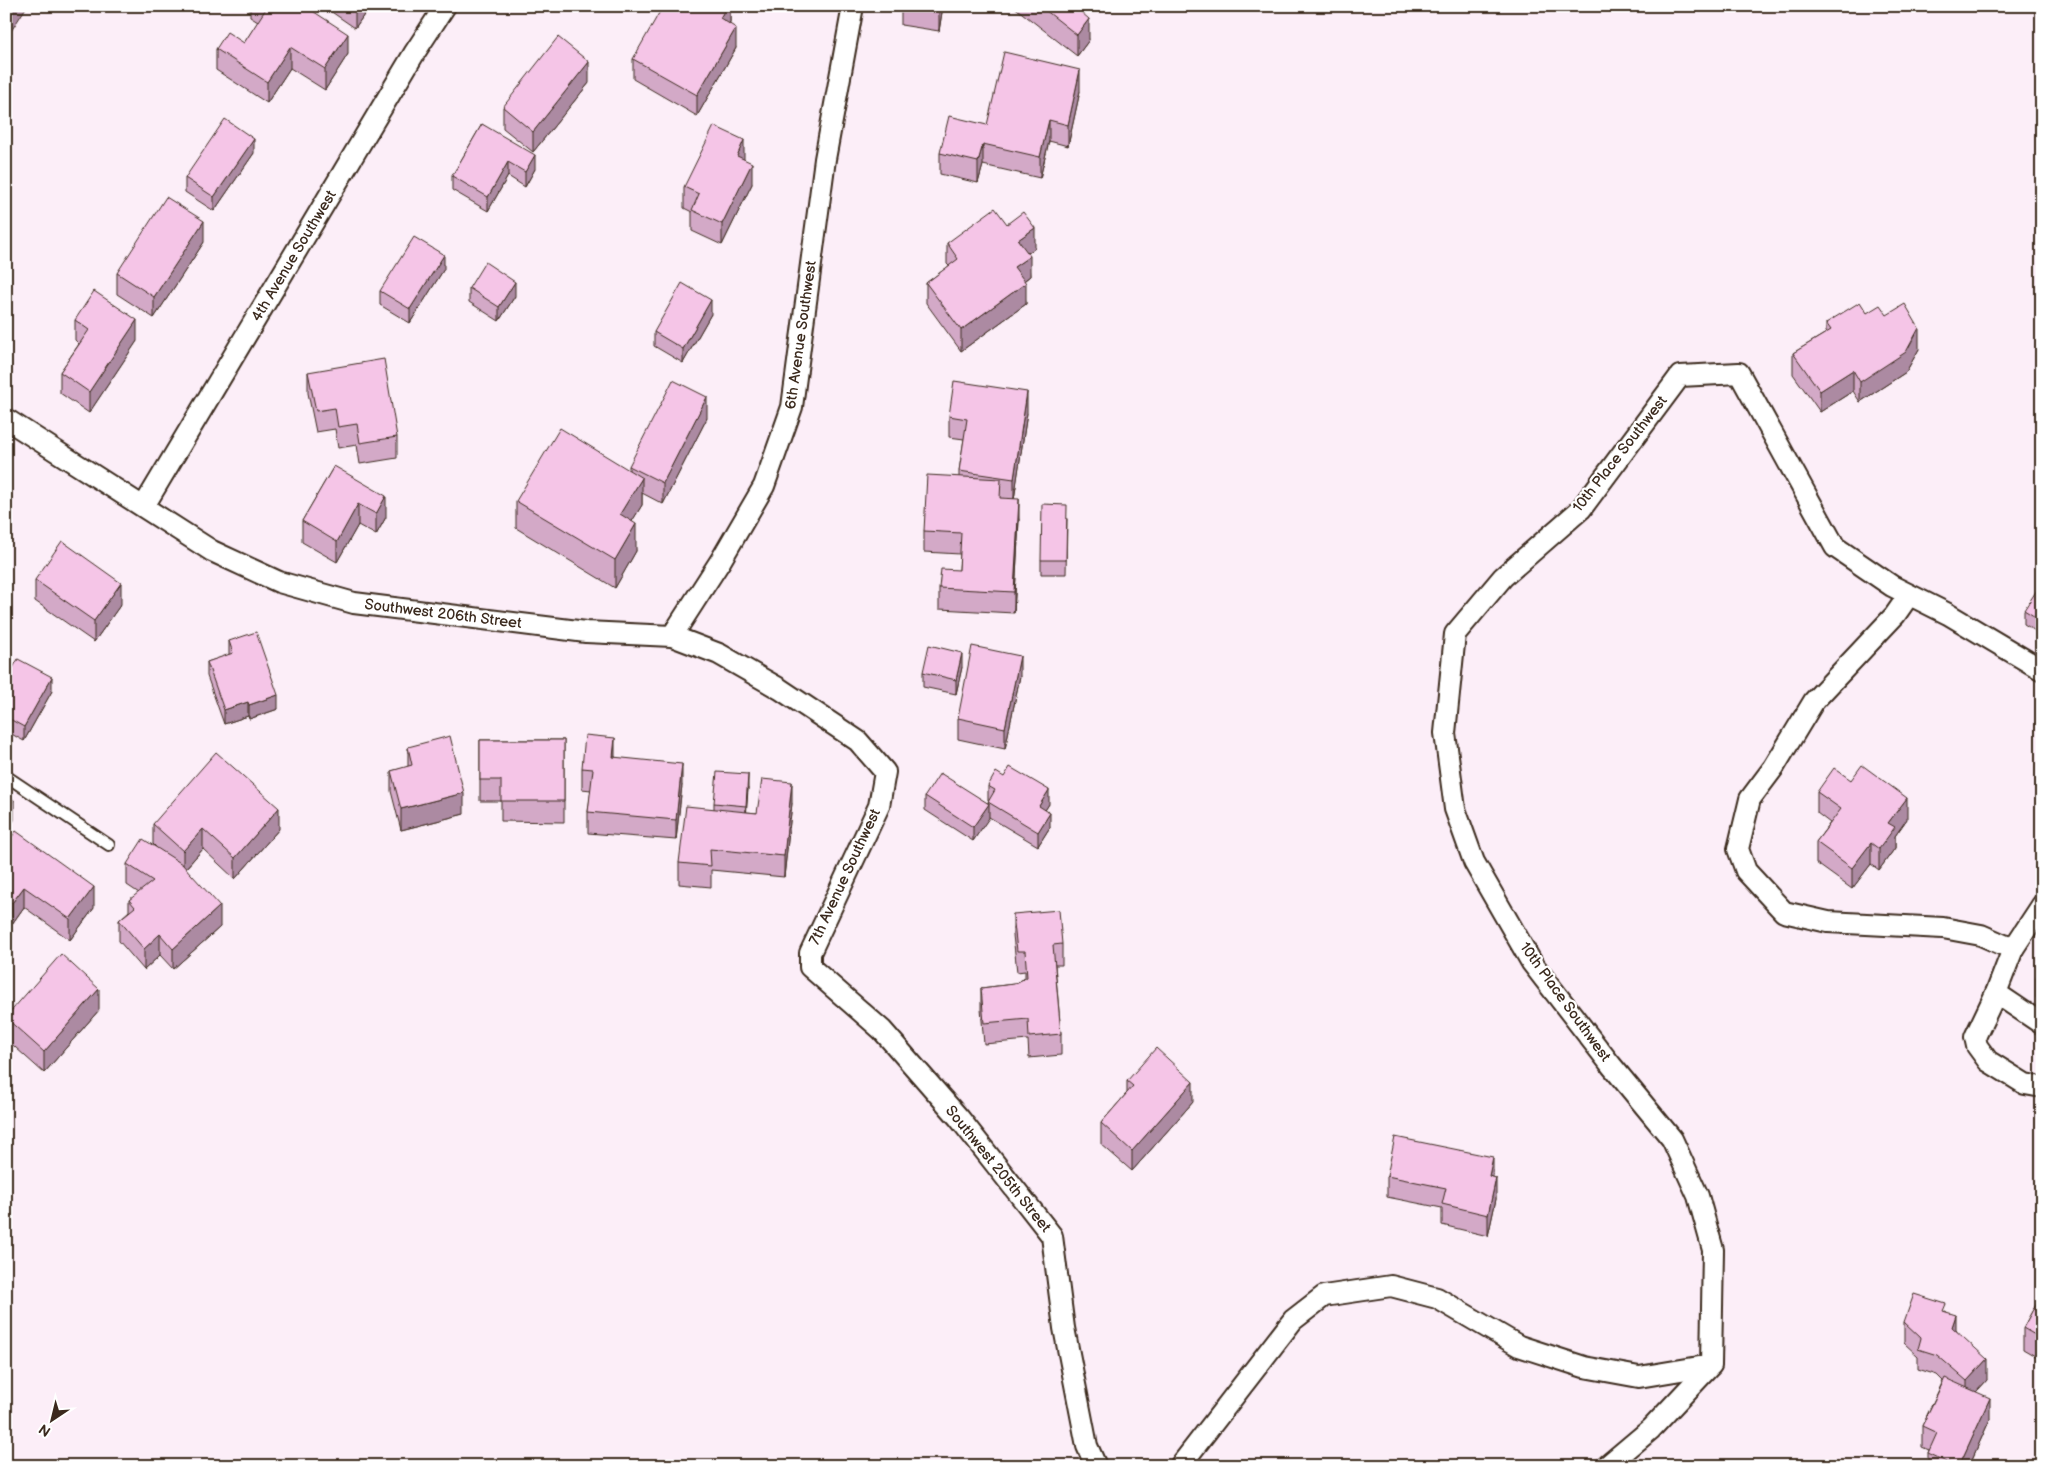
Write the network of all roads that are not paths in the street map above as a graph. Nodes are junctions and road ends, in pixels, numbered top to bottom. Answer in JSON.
{"nodes":[{"id":1,"x":445,"y":6,"type":"edge"},
{"id":2,"x":853,"y":6,"type":"edge"},
{"id":3,"x":6,"y":419,"type":"edge"},
{"id":4,"x":144,"y":506,"type":"junction"},
{"id":5,"x":1909,"y":595,"type":"junction"},
{"id":6,"x":672,"y":636,"type":"junction"},
{"id":7,"x":2042,"y":670,"type":"edge"},
{"id":8,"x":885,"y":772,"type":"joint"},
{"id":9,"x":6,"y":776,"type":"edge"},
{"id":10,"x":109,"y":845,"type":"dead end"},
{"id":11,"x":2041,"y":907,"type":"edge"},
{"id":12,"x":2013,"y":949,"type":"junction"},
{"id":13,"x":810,"y":953,"type":"joint"},
{"id":14,"x":1996,"y":993,"type":"junction"},
{"id":15,"x":2042,"y":1024,"type":"edge"},
{"id":16,"x":2042,"y":1087,"type":"edge"},
{"id":17,"x":1711,"y":1365,"type":"junction"},
{"id":18,"x":1096,"y":1466,"type":"edge"},
{"id":19,"x":1180,"y":1466,"type":"edge"},
{"id":20,"x":1607,"y":1466,"type":"edge"}],
"edges":[{"from":1,"to":4,"type":"street","name":"4th Avenue Southwest"},
{"from":2,"to":6,"type":"street","name":"6th Avenue Southwest"},
{"from":3,"to":4,"type":"street","name":"Southwest 206th Street"},
{"from":4,"to":6,"type":"street","name":"Southwest 206th Street"},
{"from":5,"to":7,"type":"street","name":"10th Place Southwest"},
{"from":5,"to":12,"type":"street"},
{"from":5,"to":17,"type":"street","name":"10th Place Southwest"},
{"from":6,"to":8,"type":"street","name":"Southwest 206th Street"},
{"from":8,"to":13,"type":"street","name":"7th Avenue Southwest"},
{"from":9,"to":10,"type":"lane"},
{"from":11,"to":12,"type":"street"},
{"from":12,"to":14,"type":"street"},
{"from":13,"to":18,"type":"street","name":"Southwest 205th Street"},
{"from":14,"to":15,"type":"street"},
{"from":14,"to":16,"type":"street"},
{"from":17,"to":19,"type":"street"},
{"from":17,"to":20,"type":"street"}]}
